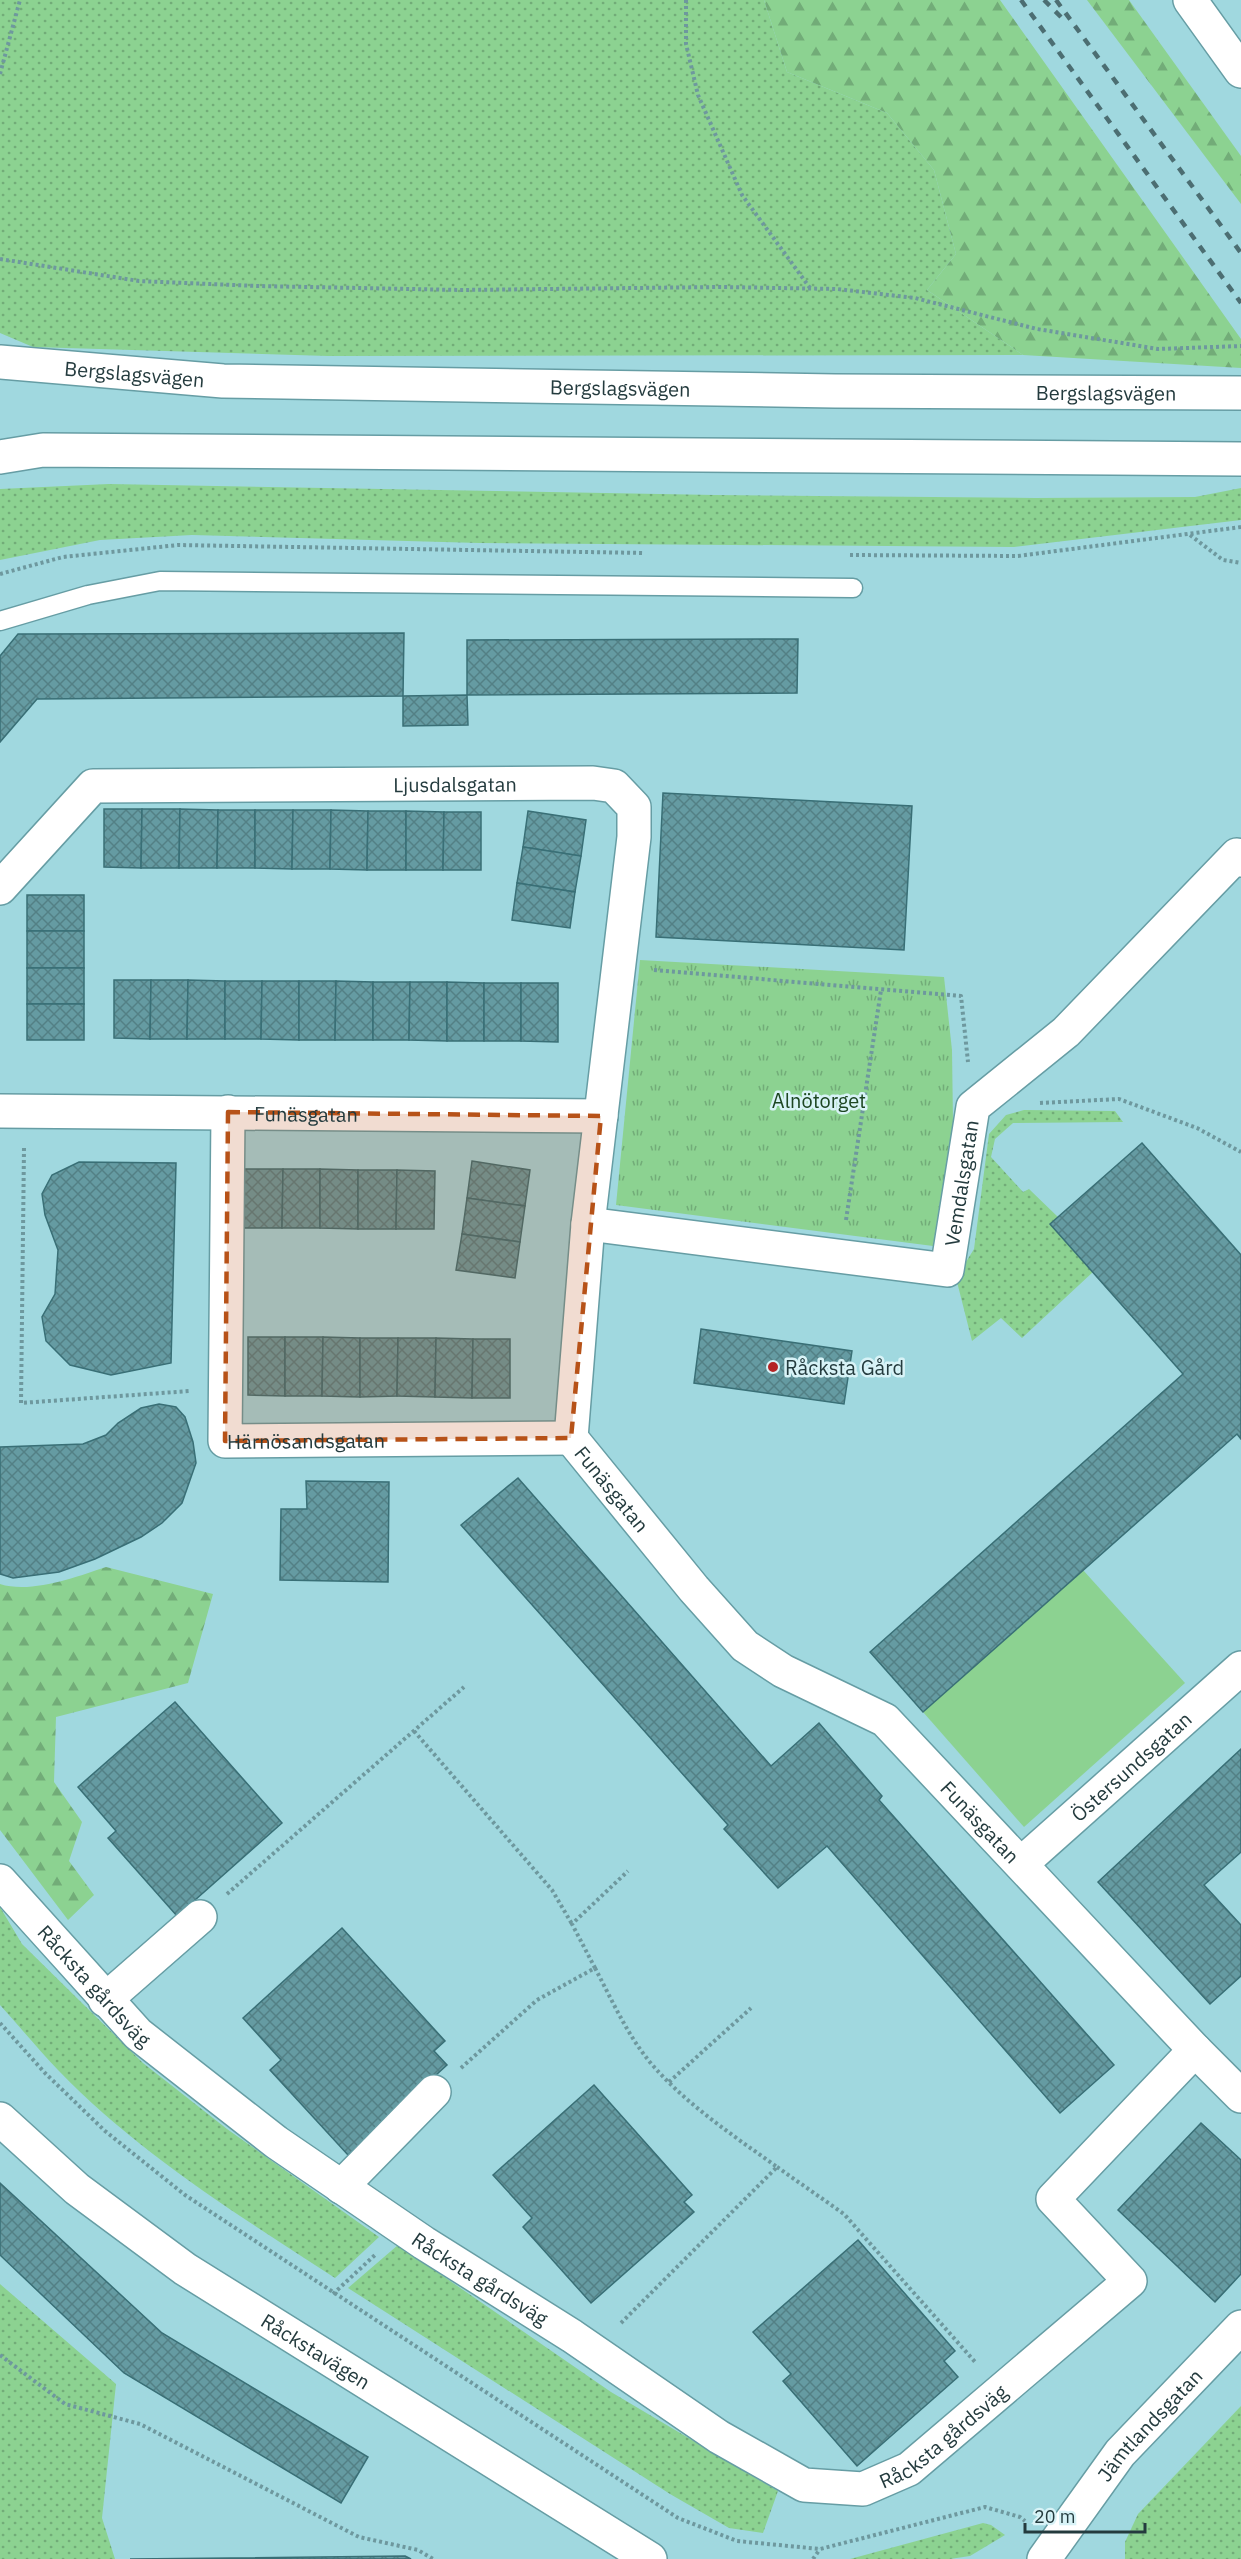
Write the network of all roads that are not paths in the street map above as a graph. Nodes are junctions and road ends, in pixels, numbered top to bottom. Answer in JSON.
{"nodes":[{"id":1,"x":1190,"y":0,"type":"edge"},
{"id":2,"x":1241,"y":71,"type":"edge"},
{"id":3,"x":0,"y":362,"type":"edge"},
{"id":4,"x":1241,"y":393,"type":"edge"},
{"id":5,"x":0,"y":458,"type":"edge"},
{"id":6,"x":1241,"y":459,"type":"edge"},
{"id":7,"x":853,"y":588,"type":"dead end"},
{"id":8,"x":0,"y":621,"type":"edge"},
{"id":9,"x":1241,"y":860,"type":"edge"},
{"id":10,"x":0,"y":888,"type":"edge"},
{"id":11,"x":12,"y":1111,"type":"edge"},
{"id":12,"x":228,"y":1112,"type":"junction"},
{"id":13,"x":601,"y":1116,"type":"junction"},
{"id":14,"x":588,"y":1224,"type":"junction"},
{"id":15,"x":571,"y":1438,"type":"junction"},
{"id":16,"x":1241,"y":1668,"type":"edge"},
{"id":17,"x":1021,"y":1864,"type":"junction"},
{"id":18,"x":0,"y":1881,"type":"edge"},
{"id":19,"x":200,"y":1917,"type":"road end"},
{"id":20,"x":105,"y":2000,"type":"junction"},
{"id":21,"x":1195,"y":2050,"type":"junction"},
{"id":22,"x":434,"y":2092,"type":"road end"},
{"id":23,"x":1241,"y":2096,"type":"edge"},
{"id":24,"x":0,"y":2118,"type":"edge"},
{"id":25,"x":341,"y":2187,"type":"junction"},
{"id":26,"x":1241,"y":2327,"type":"edge"},
{"id":27,"x":1050,"y":2552,"type":"edge"},
{"id":28,"x":650,"y":2559,"type":"edge"}],
"edges":[{"from":1,"to":2,"type":"street"},
{"from":3,"to":4,"type":"street","name":"Bergslagsvägen"},
{"from":5,"to":6,"type":"street"},
{"from":7,"to":8,"type":"lane"},
{"from":9,"to":14,"type":"street","name":"Vemdalsgatan"},
{"from":10,"to":13,"type":"street","name":"Ljusdalsgatan"},
{"from":11,"to":12,"type":"street","name":"Funäsgatan"},
{"from":12,"to":13,"type":"street","name":"Funäsgatan"},
{"from":12,"to":15,"type":"street","name":"Härnösandsgatan"},
{"from":13,"to":14,"type":"street","name":"Funäsgatan"},
{"from":14,"to":15,"type":"street","name":"Funäsgatan"},
{"from":15,"to":17,"type":"street","name":"Funäsgatan"},
{"from":16,"to":17,"type":"street","name":"Östersundsgatan"},
{"from":17,"to":21,"type":"street","name":"Funäsgatan"},
{"from":18,"to":20,"type":"street","name":"Råcksta gårdsväg"},
{"from":19,"to":20,"type":"street"},
{"from":20,"to":25,"type":"street","name":"Råcksta gårdsväg"},
{"from":21,"to":23,"type":"street","name":"Funäsgatan"},
{"from":21,"to":25,"type":"street","name":"Råcksta gårdsväg"},
{"from":22,"to":25,"type":"street"},
{"from":24,"to":28,"type":"street","name":"Råckstavägen"},
{"from":26,"to":27,"type":"street","name":"Jämtlandsgatan"}]}
